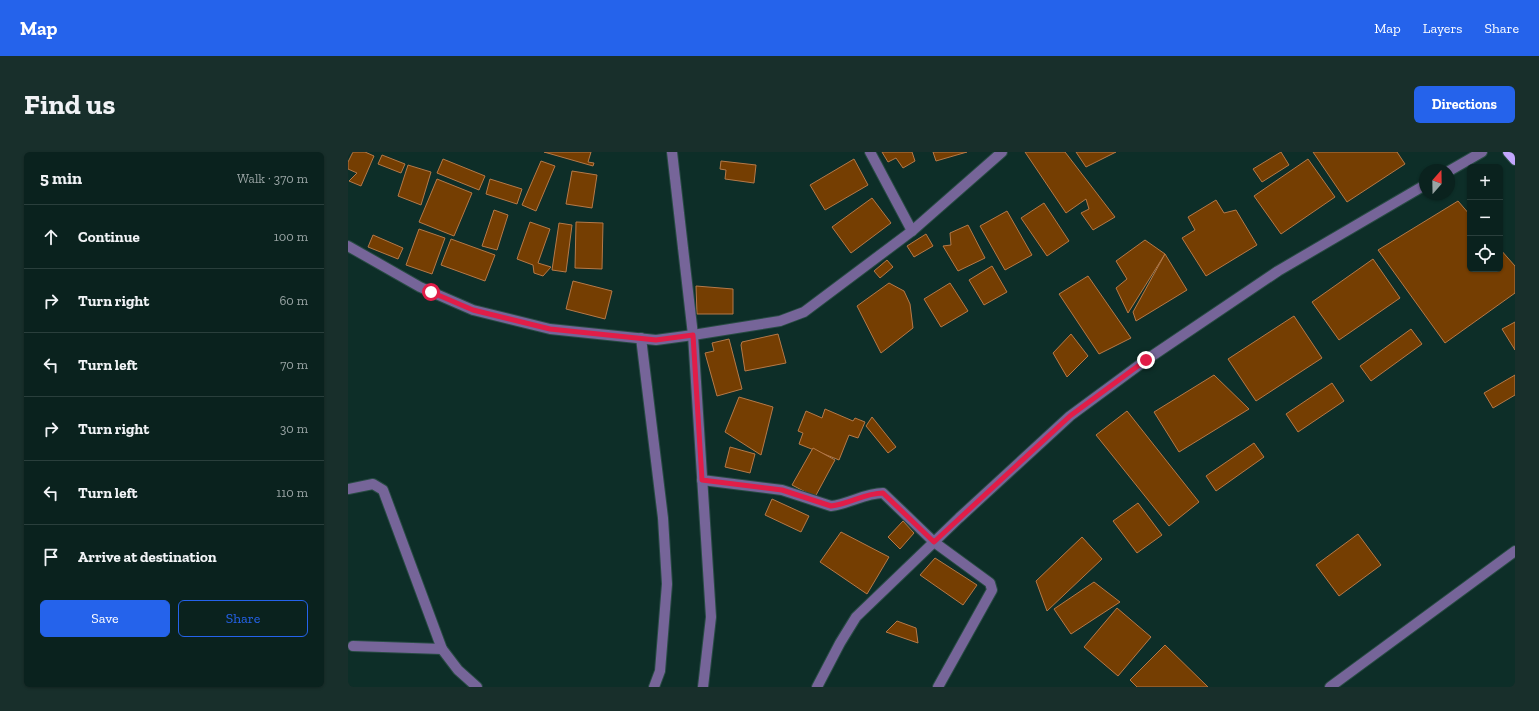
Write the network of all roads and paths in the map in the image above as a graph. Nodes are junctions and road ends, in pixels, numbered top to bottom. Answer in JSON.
{"nodes":[{"id":1,"x":672,"y":152,"type":"edge"},
{"id":2,"x":870,"y":152,"type":"edge"},
{"id":3,"x":1002,"y":152,"type":"edge"},
{"id":4,"x":1482,"y":152,"type":"edge"},
{"id":5,"x":1508,"y":152,"type":"edge"},
{"id":6,"x":1515,"y":160,"type":"edge"},
{"id":7,"x":1455,"y":168,"type":"edge"},
{"id":8,"x":1419,"y":189,"type":"edge"},
{"id":9,"x":912,"y":231,"type":"junction"},
{"id":10,"x":348,"y":246,"type":"edge"},
{"id":11,"x":693,"y":335,"type":"junction"},
{"id":12,"x":641,"y":338,"type":"junction"},
{"id":13,"x":702,"y":480,"type":"junction"},
{"id":14,"x":348,"y":489,"type":"edge"},
{"id":15,"x":934,"y":542,"type":"junction"},
{"id":16,"x":1515,"y":551,"type":"edge"},
{"id":17,"x":353,"y":646,"type":"dead end"},
{"id":18,"x":442,"y":649,"type":"junction"},
{"id":19,"x":477,"y":687,"type":"edge"},
{"id":20,"x":654,"y":687,"type":"edge"},
{"id":21,"x":704,"y":687,"type":"edge"},
{"id":22,"x":817,"y":687,"type":"edge"},
{"id":23,"x":938,"y":687,"type":"edge"},
{"id":24,"x":1330,"y":687,"type":"edge"}],
"edges":[{"from":1,"to":11,"type":"street"},
{"from":2,"to":9,"type":"street"},
{"from":3,"to":9,"type":"street"},
{"from":4,"to":7,"type":"street"},
{"from":5,"to":6,"type":"main road"},
{"from":8,"to":15,"type":"street"},
{"from":9,"to":11,"type":"street"},
{"from":10,"to":12,"type":"street"},
{"from":11,"to":12,"type":"street"},
{"from":11,"to":13,"type":"street"},
{"from":12,"to":20,"type":"street"},
{"from":13,"to":15,"type":"street"},
{"from":13,"to":21,"type":"street"},
{"from":14,"to":18,"type":"street"},
{"from":15,"to":22,"type":"street"},
{"from":15,"to":23,"type":"street"},
{"from":16,"to":24,"type":"street"},
{"from":17,"to":18,"type":"street"},
{"from":18,"to":19,"type":"street"}]}
